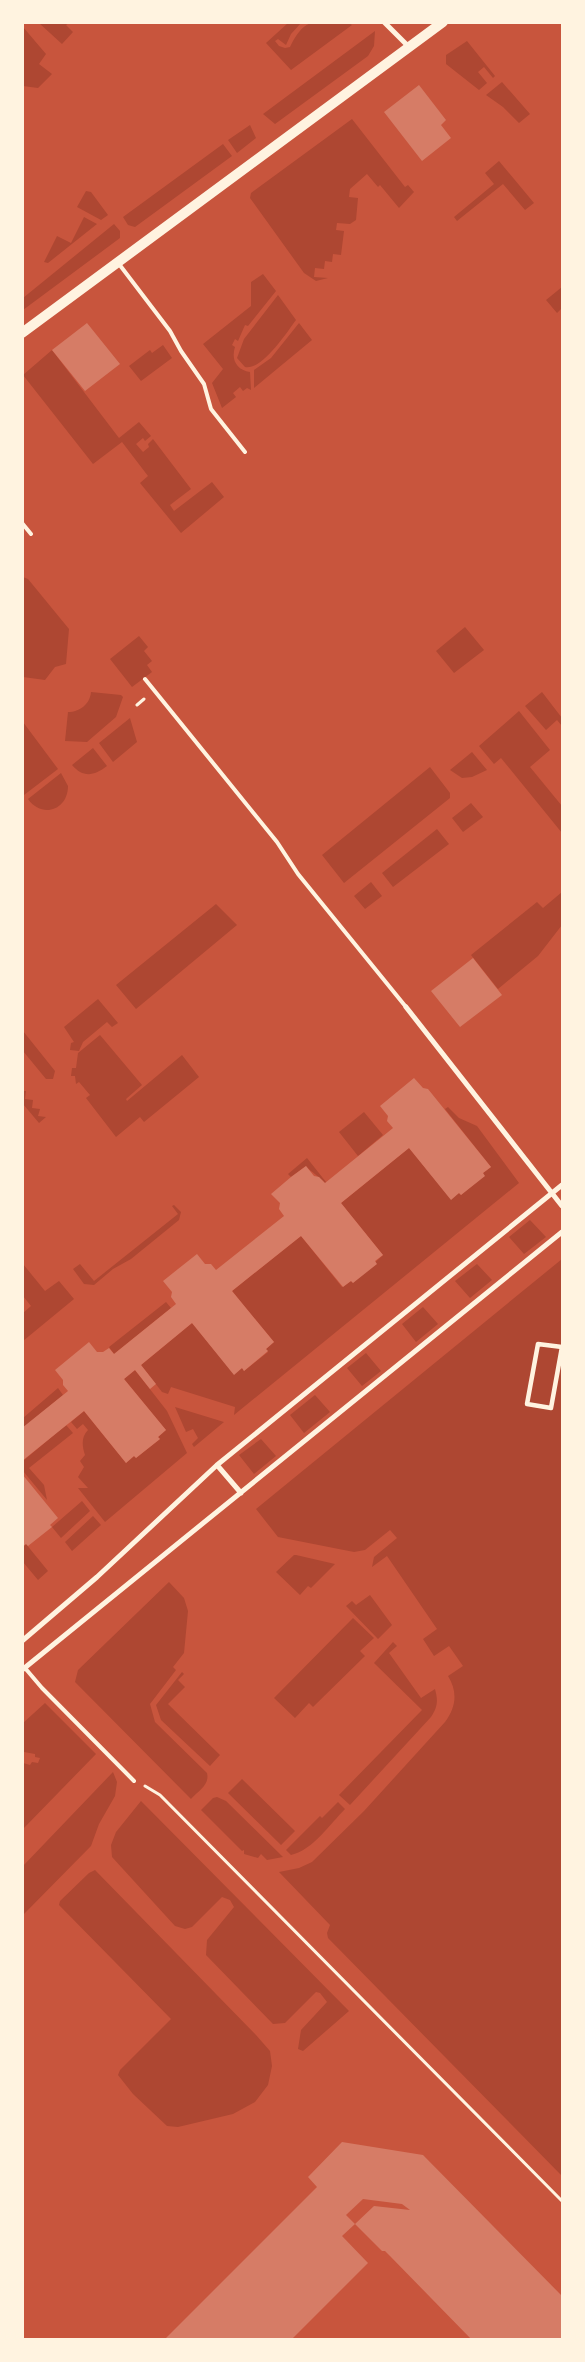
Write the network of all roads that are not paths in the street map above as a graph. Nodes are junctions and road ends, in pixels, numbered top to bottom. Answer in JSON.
{"nodes":[{"id":1,"x":384,"y":22,"type":"edge"},
{"id":2,"x":443,"y":22,"type":"edge"},
{"id":3,"x":410,"y":47,"type":"junction"},
{"id":4,"x":118,"y":262,"type":"junction"},
{"id":5,"x":22,"y":332,"type":"edge"},
{"id":6,"x":245,"y":452,"type":"dead end"},
{"id":7,"x":22,"y":523,"type":"edge"},
{"id":8,"x":31,"y":534,"type":"dead end"},
{"id":9,"x":145,"y":679,"type":"dead end"},
{"id":10,"x":406,"y":1008,"type":"joint"},
{"id":11,"x":562,"y":1185,"type":"edge"},
{"id":12,"x":552,"y":1193,"type":"junction"},
{"id":13,"x":562,"y":1206,"type":"edge"},
{"id":14,"x":562,"y":1232,"type":"edge"},
{"id":15,"x":527,"y":1404,"type":"joint"},
{"id":16,"x":217,"y":1466,"type":"junction"},
{"id":17,"x":241,"y":1493,"type":"junction"},
{"id":18,"x":22,"y":1641,"type":"edge"},
{"id":19,"x":23,"y":1668,"type":"edge"},
{"id":20,"x":134,"y":1781,"type":"dead end"}],
"edges":[{"from":1,"to":3,"type":"street"},
{"from":2,"to":3,"type":"main road"},
{"from":3,"to":4,"type":"main road"},
{"from":4,"to":5,"type":"main road"},
{"from":4,"to":6,"type":"lane"},
{"from":7,"to":8,"type":"lane"},
{"from":9,"to":10,"type":"lane"},
{"from":10,"to":12,"type":"street"},
{"from":11,"to":12,"type":"street"},
{"from":12,"to":13,"type":"street"},
{"from":12,"to":16,"type":"street"},
{"from":14,"to":17,"type":"street"},
{"from":15,"to":15,"type":"street"},
{"from":16,"to":17,"type":"street"},
{"from":16,"to":18,"type":"street"},
{"from":17,"to":19,"type":"street"},
{"from":19,"to":20,"type":"lane"}]}
